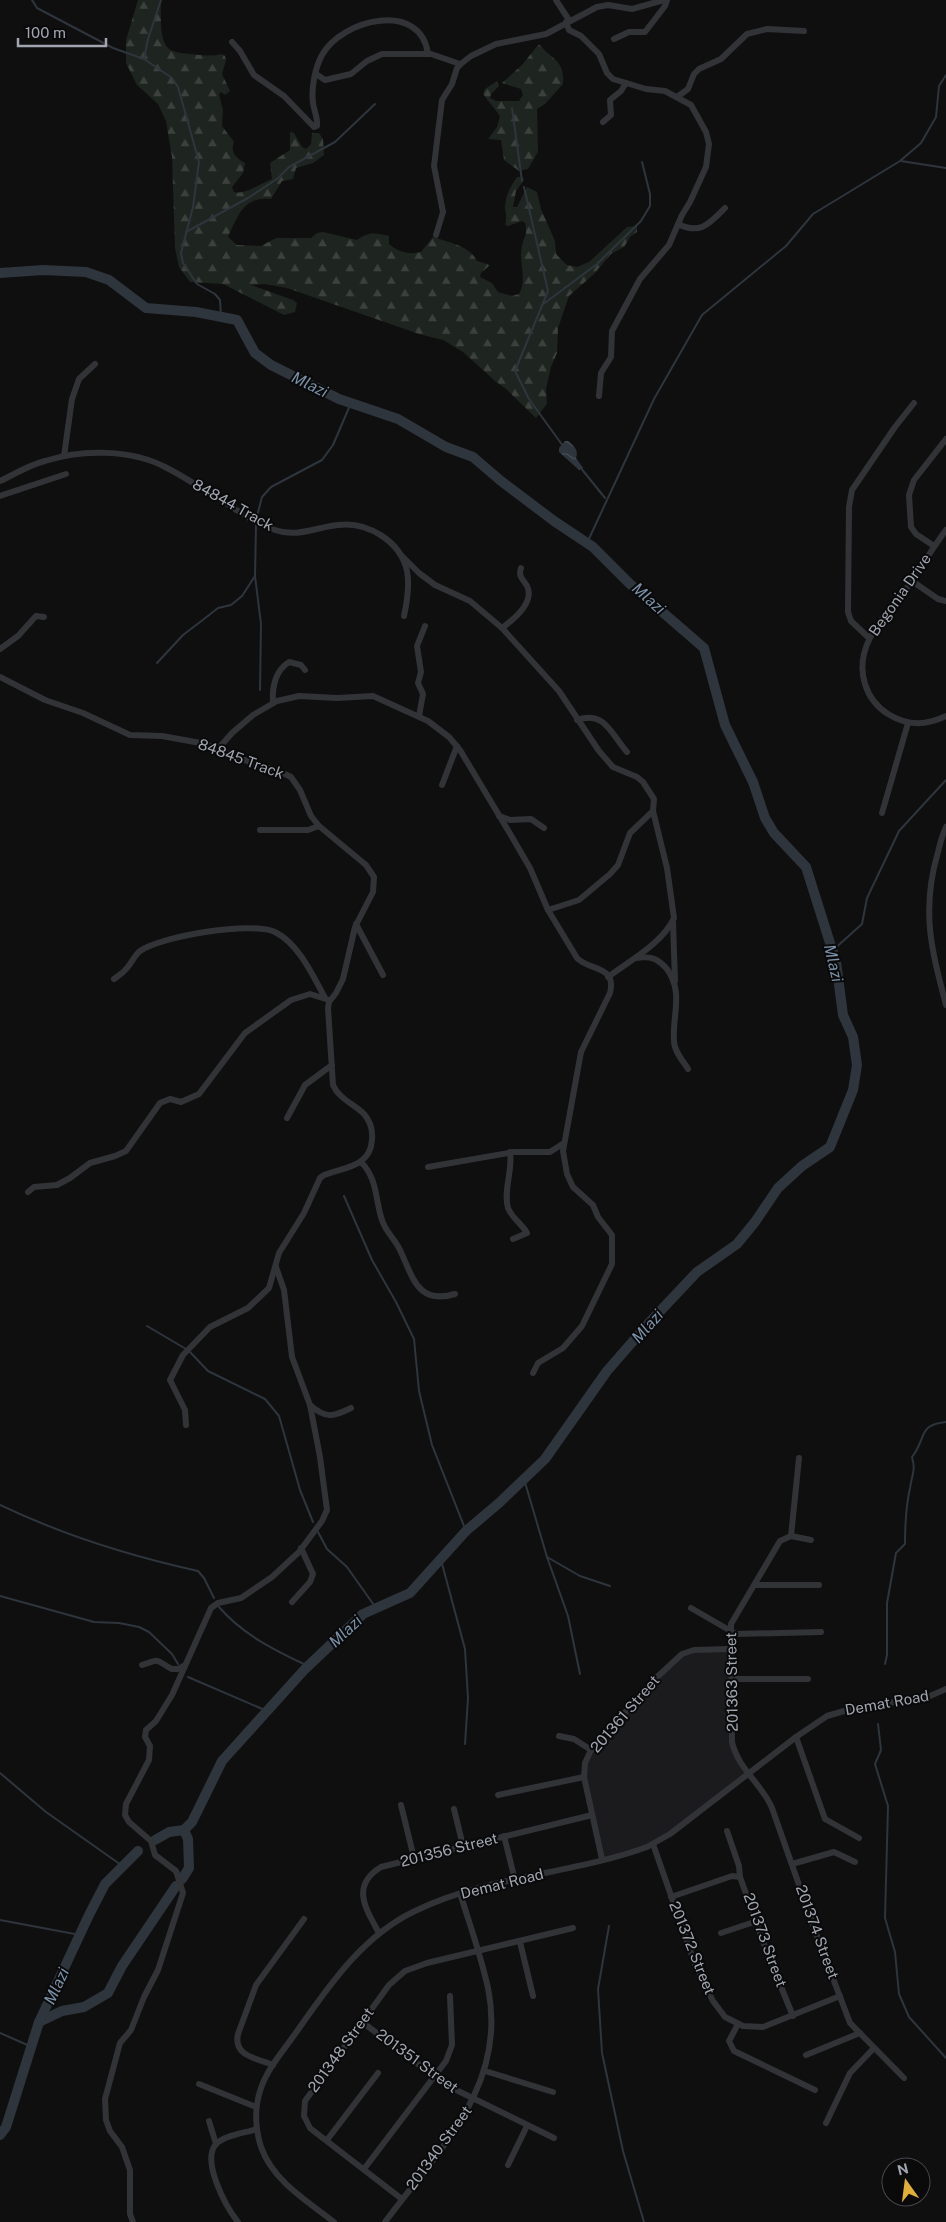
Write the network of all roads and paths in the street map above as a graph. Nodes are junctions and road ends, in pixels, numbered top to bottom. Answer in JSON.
{"nodes":[{"id":1,"x":556,"y":0,"type":"edge"},
{"id":2,"x":666,"y":0,"type":"edge"},
{"id":3,"x":604,"y":3,"type":"edge"},
{"id":4,"x":568,"y":21,"type":"junction"},
{"id":5,"x":804,"y":31,"type":"dead end"},
{"id":6,"x":614,"y":39,"type":"dead end"},
{"id":7,"x":232,"y":42,"type":"dead end"},
{"id":8,"x":428,"y":54,"type":"junction"},
{"id":9,"x":460,"y":64,"type":"junction"},
{"id":10,"x":316,"y":74,"type":"junction"},
{"id":11,"x":626,"y":83,"type":"junction"},
{"id":12,"x":677,"y":97,"type":"junction"},
{"id":13,"x":603,"y":122,"type":"dead end"},
{"id":14,"x":725,"y":208,"type":"dead end"},
{"id":15,"x":678,"y":224,"type":"junction"},
{"id":16,"x":436,"y":235,"type":"dead end"},
{"id":17,"x":95,"y":364,"type":"dead end"},
{"id":18,"x":599,"y":396,"type":"dead end"},
{"id":19,"x":914,"y":403,"type":"dead end"},
{"id":20,"x":946,"y":439,"type":"edge"},
{"id":21,"x":64,"y":456,"type":"junction"},
{"id":22,"x":66,"y":474,"type":"dead end"},
{"id":23,"x":0,"y":481,"type":"edge"},
{"id":24,"x":0,"y":496,"type":"edge"},
{"id":25,"x":946,"y":530,"type":"edge"},
{"id":26,"x":934,"y":546,"type":"junction"},
{"id":27,"x":400,"y":554,"type":"junction"},
{"id":28,"x":521,"y":568,"type":"dead end"},
{"id":29,"x":912,"y":581,"type":"junction"},
{"id":30,"x":946,"y":601,"type":"edge"},
{"id":31,"x":404,"y":616,"type":"dead end"},
{"id":32,"x":44,"y":617,"type":"dead end"},
{"id":33,"x":425,"y":626,"type":"dead end"},
{"id":34,"x":502,"y":628,"type":"junction"},
{"id":35,"x":869,"y":638,"type":"junction"},
{"id":36,"x":0,"y":649,"type":"edge"},
{"id":37,"x":306,"y":670,"type":"dead end"},
{"id":38,"x":0,"y":677,"type":"edge"},
{"id":39,"x":273,"y":703,"type":"junction"},
{"id":40,"x":419,"y":716,"type":"junction"},
{"id":41,"x":946,"y":716,"type":"edge"},
{"id":42,"x":577,"y":720,"type":"junction"},
{"id":43,"x":908,"y":724,"type":"junction"},
{"id":44,"x":457,"y":746,"type":"junction"},
{"id":45,"x":218,"y":749,"type":"junction"},
{"id":46,"x":627,"y":752,"type":"dead end"},
{"id":47,"x":442,"y":785,"type":"dead end"},
{"id":48,"x":653,"y":811,"type":"junction"},
{"id":49,"x":882,"y":813,"type":"dead end"},
{"id":50,"x":498,"y":815,"type":"junction"},
{"id":51,"x":319,"y":826,"type":"junction"},
{"id":52,"x":946,"y":827,"type":"edge"},
{"id":53,"x":544,"y":828,"type":"dead end"},
{"id":54,"x":260,"y":830,"type":"dead end"},
{"id":55,"x":548,"y":910,"type":"junction"},
{"id":56,"x":673,"y":922,"type":"junction"},
{"id":57,"x":356,"y":924,"type":"junction"},
{"id":58,"x":636,"y":958,"type":"junction"},
{"id":59,"x":382,"y":975,"type":"dead end"},
{"id":60,"x":608,"y":977,"type":"junction"},
{"id":61,"x":114,"y":979,"type":"dead end"},
{"id":62,"x":675,"y":982,"type":"junction"},
{"id":63,"x":328,"y":999,"type":"junction"},
{"id":64,"x":946,"y":1005,"type":"edge"},
{"id":65,"x":332,"y":1065,"type":"junction"},
{"id":66,"x":688,"y":1068,"type":"dead end"},
{"id":67,"x":287,"y":1118,"type":"dead end"},
{"id":68,"x":564,"y":1143,"type":"junction"},
{"id":69,"x":510,"y":1152,"type":"junction"},
{"id":70,"x":361,"y":1162,"type":"junction"},
{"id":71,"x":428,"y":1167,"type":"dead end"},
{"id":72,"x":28,"y":1192,"type":"dead end"},
{"id":73,"x":513,"y":1239,"type":"dead end"},
{"id":74,"x":276,"y":1266,"type":"junction"},
{"id":75,"x":455,"y":1294,"type":"dead end"},
{"id":76,"x":533,"y":1373,"type":"dead end"},
{"id":77,"x":310,"y":1405,"type":"junction"},
{"id":78,"x":351,"y":1408,"type":"dead end"},
{"id":79,"x":186,"y":1425,"type":"dead end"},
{"id":80,"x":799,"y":1458,"type":"dead end"},
{"id":81,"x":791,"y":1536,"type":"junction"},
{"id":82,"x":811,"y":1540,"type":"dead end"},
{"id":83,"x":301,"y":1548,"type":"junction"},
{"id":84,"x":755,"y":1585,"type":"junction"},
{"id":85,"x":819,"y":1585,"type":"dead end"},
{"id":86,"x":292,"y":1602,"type":"dead end"},
{"id":87,"x":691,"y":1608,"type":"dead end"},
{"id":88,"x":730,"y":1632,"type":"junction"},
{"id":89,"x":821,"y":1632,"type":"dead end"},
{"id":90,"x":730,"y":1649,"type":"junction"},
{"id":91,"x":187,"y":1663,"type":"junction"},
{"id":92,"x":142,"y":1664,"type":"dead end"},
{"id":93,"x":732,"y":1679,"type":"junction"},
{"id":94,"x":808,"y":1679,"type":"dead end"},
{"id":95,"x":946,"y":1689,"type":"edge"},
{"id":96,"x":559,"y":1736,"type":"dead end"},
{"id":97,"x":796,"y":1737,"type":"junction"},
{"id":98,"x":591,"y":1750,"type":"junction"},
{"id":99,"x":748,"y":1774,"type":"junction"},
{"id":100,"x":584,"y":1777,"type":"junction"},
{"id":101,"x":498,"y":1795,"type":"dead end"},
{"id":102,"x":401,"y":1805,"type":"dead end"},
{"id":103,"x":454,"y":1809,"type":"dead end"},
{"id":104,"x":592,"y":1815,"type":"junction"},
{"id":105,"x":727,"y":1831,"type":"dead end"},
{"id":106,"x":504,"y":1836,"type":"junction"},
{"id":107,"x":860,"y":1838,"type":"dead end"},
{"id":108,"x":653,"y":1844,"type":"junction"},
{"id":109,"x":462,"y":1846,"type":"junction"},
{"id":110,"x":414,"y":1858,"type":"junction"},
{"id":111,"x":602,"y":1859,"type":"junction"},
{"id":112,"x":855,"y":1862,"type":"dead end"},
{"id":113,"x":792,"y":1864,"type":"junction"},
{"id":114,"x":740,"y":1878,"type":"junction"},
{"id":115,"x":515,"y":1880,"type":"junction"},
{"id":116,"x":460,"y":1894,"type":"junction"},
{"id":117,"x":671,"y":1897,"type":"junction"},
{"id":118,"x":304,"y":1919,"type":"dead end"},
{"id":119,"x":756,"y":1921,"type":"junction"},
{"id":120,"x":573,"y":1928,"type":"dead end"},
{"id":121,"x":380,"y":1933,"type":"junction"},
{"id":122,"x":721,"y":1933,"type":"dead end"},
{"id":123,"x":520,"y":1942,"type":"junction"},
{"id":124,"x":478,"y":1951,"type":"junction"},
{"id":125,"x":450,"y":1996,"type":"dead end"},
{"id":126,"x":533,"y":1996,"type":"dead end"},
{"id":127,"x":840,"y":1996,"type":"junction"},
{"id":128,"x":793,"y":2016,"type":"junction"},
{"id":129,"x":362,"y":2022,"type":"junction"},
{"id":130,"x":738,"y":2024,"type":"junction"},
{"id":131,"x":860,"y":2033,"type":"junction"},
{"id":132,"x":874,"y":2048,"type":"junction"},
{"id":133,"x":806,"y":2056,"type":"dead end"},
{"id":134,"x":273,"y":2065,"type":"junction"},
{"id":135,"x":485,"y":2071,"type":"junction"},
{"id":136,"x":378,"y":2073,"type":"dead end"},
{"id":137,"x":434,"y":2075,"type":"junction"},
{"id":138,"x":904,"y":2078,"type":"dead end"},
{"id":139,"x":199,"y":2084,"type":"dead end"},
{"id":140,"x":815,"y":2090,"type":"dead end"},
{"id":141,"x":553,"y":2092,"type":"dead end"},
{"id":142,"x":474,"y":2099,"type":"junction"},
{"id":143,"x":256,"y":2107,"type":"junction"},
{"id":144,"x":209,"y":2121,"type":"dead end"},
{"id":145,"x":826,"y":2122,"type":"dead end"},
{"id":146,"x":527,"y":2126,"type":"junction"},
{"id":147,"x":256,"y":2130,"type":"junction"},
{"id":148,"x":554,"y":2138,"type":"dead end"},
{"id":149,"x":326,"y":2140,"type":"junction"},
{"id":150,"x":216,"y":2144,"type":"junction"},
{"id":151,"x":508,"y":2166,"type":"dead end"},
{"id":152,"x":364,"y":2169,"type":"junction"},
{"id":153,"x":402,"y":2199,"type":"junction"},
{"id":154,"x":133,"y":2222,"type":"edge"},
{"id":155,"x":238,"y":2222,"type":"edge"},
{"id":156,"x":334,"y":2222,"type":"edge"},
{"id":157,"x":385,"y":2222,"type":"edge"}],
"edges":[{"from":1,"to":4,"type":"street"},
{"from":2,"to":3,"type":"street"},
{"from":2,"to":6,"type":"street"},
{"from":3,"to":4,"type":"street"},
{"from":4,"to":9,"type":"street"},
{"from":4,"to":11,"type":"street"},
{"from":5,"to":12,"type":"street"},
{"from":7,"to":10,"type":"street"},
{"from":8,"to":9,"type":"street"},
{"from":8,"to":10,"type":"street"},
{"from":8,"to":10,"type":"street"},
{"from":9,"to":16,"type":"street"},
{"from":11,"to":12,"type":"street"},
{"from":11,"to":13,"type":"street"},
{"from":12,"to":15,"type":"street"},
{"from":14,"to":15,"type":"street"},
{"from":15,"to":18,"type":"street"},
{"from":17,"to":21,"type":"street"},
{"from":19,"to":35,"type":"street"},
{"from":20,"to":26,"type":"street"},
{"from":21,"to":23,"type":"street","name":"84844 Track"},
{"from":21,"to":27,"type":"street","name":"84844 Track"},
{"from":22,"to":24,"type":"street"},
{"from":25,"to":26,"type":"street","name":"Begonia Drive"},
{"from":26,"to":29,"type":"street","name":"Begonia Drive"},
{"from":27,"to":31,"type":"street","name":"84844 Track"},
{"from":27,"to":34,"type":"street"},
{"from":28,"to":34,"type":"street"},
{"from":29,"to":30,"type":"street"},
{"from":29,"to":35,"type":"street","name":"Begonia Drive"},
{"from":32,"to":36,"type":"street"},
{"from":33,"to":40,"type":"street"},
{"from":34,"to":42,"type":"street"},
{"from":35,"to":43,"type":"street","name":"Begonia Drive"},
{"from":37,"to":39,"type":"street"},
{"from":38,"to":45,"type":"street","name":"84845 Track"},
{"from":39,"to":40,"type":"street"},
{"from":39,"to":45,"type":"street"},
{"from":40,"to":44,"type":"street"},
{"from":41,"to":43,"type":"street"},
{"from":42,"to":46,"type":"street"},
{"from":42,"to":48,"type":"street"},
{"from":43,"to":49,"type":"street"},
{"from":44,"to":47,"type":"street"},
{"from":44,"to":50,"type":"street"},
{"from":45,"to":51,"type":"street","name":"84845 Track"},
{"from":48,"to":55,"type":"street"},
{"from":48,"to":56,"type":"street"},
{"from":50,"to":53,"type":"street"},
{"from":50,"to":55,"type":"street"},
{"from":51,"to":54,"type":"street"},
{"from":51,"to":57,"type":"street","name":"84845 Track"},
{"from":52,"to":64,"type":"street"},
{"from":55,"to":60,"type":"street"},
{"from":56,"to":58,"type":"street"},
{"from":56,"to":62,"type":"street"},
{"from":57,"to":59,"type":"street"},
{"from":57,"to":63,"type":"street","name":"84845 Track"},
{"from":58,"to":60,"type":"street"},
{"from":58,"to":62,"type":"street"},
{"from":60,"to":68,"type":"street"},
{"from":61,"to":63,"type":"street"},
{"from":62,"to":66,"type":"street"},
{"from":63,"to":65,"type":"street","name":"84845 Track"},
{"from":63,"to":72,"type":"street"},
{"from":65,"to":67,"type":"street"},
{"from":65,"to":70,"type":"street","name":"84845 Track"},
{"from":68,"to":69,"type":"street"},
{"from":68,"to":76,"type":"street"},
{"from":69,"to":71,"type":"street"},
{"from":69,"to":73,"type":"street"},
{"from":70,"to":74,"type":"street"},
{"from":70,"to":75,"type":"street"},
{"from":74,"to":77,"type":"street"},
{"from":74,"to":79,"type":"street"},
{"from":77,"to":78,"type":"street"},
{"from":77,"to":83,"type":"street"},
{"from":80,"to":81,"type":"street"},
{"from":81,"to":82,"type":"street"},
{"from":81,"to":84,"type":"street","name":"201363 Street"},
{"from":83,"to":86,"type":"street"},
{"from":83,"to":91,"type":"street"},
{"from":84,"to":85,"type":"street"},
{"from":84,"to":88,"type":"street","name":"201363 Street"},
{"from":87,"to":88,"type":"street"},
{"from":88,"to":89,"type":"street"},
{"from":88,"to":90,"type":"street","name":"201363 Street"},
{"from":90,"to":93,"type":"street","name":"201363 Street"},
{"from":90,"to":98,"type":"street","name":"201361 Street"},
{"from":91,"to":92,"type":"street"},
{"from":91,"to":154,"type":"street"},
{"from":93,"to":94,"type":"street"},
{"from":93,"to":99,"type":"street","name":"201363 Street"},
{"from":95,"to":97,"type":"street","name":"Demat Road"},
{"from":96,"to":98,"type":"street"},
{"from":97,"to":99,"type":"street","name":"Demat Road"},
{"from":97,"to":107,"type":"street"},
{"from":98,"to":100,"type":"street","name":"201361 Street"},
{"from":99,"to":108,"type":"street","name":"Demat Road"},
{"from":99,"to":113,"type":"street","name":"201374 Street"},
{"from":100,"to":101,"type":"street"},
{"from":100,"to":104,"type":"street","name":"201361 Street"},
{"from":102,"to":110,"type":"street"},
{"from":103,"to":109,"type":"street"},
{"from":104,"to":106,"type":"street","name":"201356 Street"},
{"from":104,"to":111,"type":"street","name":"201361 Street"},
{"from":105,"to":114,"type":"street"},
{"from":106,"to":109,"type":"street","name":"201356 Street"},
{"from":106,"to":115,"type":"street"},
{"from":108,"to":111,"type":"street","name":"Demat Road"},
{"from":108,"to":117,"type":"street","name":"201372 Street"},
{"from":109,"to":110,"type":"street","name":"201356 Street"},
{"from":110,"to":121,"type":"street","name":"201356 Street"},
{"from":111,"to":115,"type":"street","name":"Demat Road"},
{"from":112,"to":113,"type":"street"},
{"from":113,"to":127,"type":"street","name":"201374 Street"},
{"from":114,"to":117,"type":"street","name":"201373 Street"},
{"from":114,"to":119,"type":"street","name":"201373 Street"},
{"from":115,"to":116,"type":"street","name":"Demat Road"},
{"from":116,"to":121,"type":"street","name":"Demat Road"},
{"from":116,"to":124,"type":"street","name":"201340 Street"},
{"from":117,"to":130,"type":"street","name":"201372 Street"},
{"from":118,"to":134,"type":"street"},
{"from":119,"to":122,"type":"street"},
{"from":119,"to":128,"type":"street","name":"201373 Street"},
{"from":120,"to":123,"type":"street","name":"201348 Street"},
{"from":121,"to":134,"type":"street","name":"Demat Road"},
{"from":123,"to":124,"type":"street","name":"201348 Street"},
{"from":123,"to":126,"type":"street"},
{"from":124,"to":129,"type":"street","name":"201348 Street"},
{"from":124,"to":135,"type":"street","name":"201340 Street"},
{"from":125,"to":137,"type":"street"},
{"from":127,"to":128,"type":"street"},
{"from":127,"to":131,"type":"street","name":"201374 Street"},
{"from":128,"to":130,"type":"street"},
{"from":129,"to":137,"type":"street","name":"201351 Street"},
{"from":129,"to":149,"type":"street","name":"201348 Street"},
{"from":130,"to":140,"type":"street"},
{"from":131,"to":132,"type":"street","name":"201374 Street"},
{"from":131,"to":133,"type":"street"},
{"from":132,"to":138,"type":"street","name":"201374 Street"},
{"from":132,"to":145,"type":"street"},
{"from":134,"to":143,"type":"street","name":"Demat Road"},
{"from":135,"to":141,"type":"street"},
{"from":135,"to":142,"type":"street","name":"201340 Street"},
{"from":136,"to":149,"type":"street"},
{"from":137,"to":142,"type":"street","name":"201351 Street"},
{"from":137,"to":152,"type":"street"},
{"from":139,"to":143,"type":"street"},
{"from":142,"to":146,"type":"street","name":"201351 Street"},
{"from":142,"to":153,"type":"street","name":"201340 Street"},
{"from":143,"to":147,"type":"street","name":"Demat Road"},
{"from":144,"to":150,"type":"street"},
{"from":146,"to":148,"type":"street","name":"201351 Street"},
{"from":146,"to":151,"type":"street"},
{"from":147,"to":150,"type":"street"},
{"from":147,"to":156,"type":"street","name":"Demat Road"},
{"from":149,"to":152,"type":"street","name":"201348 Street"},
{"from":150,"to":155,"type":"street"},
{"from":152,"to":153,"type":"street","name":"201348 Street"},
{"from":153,"to":157,"type":"street","name":"201340 Street"}]}
